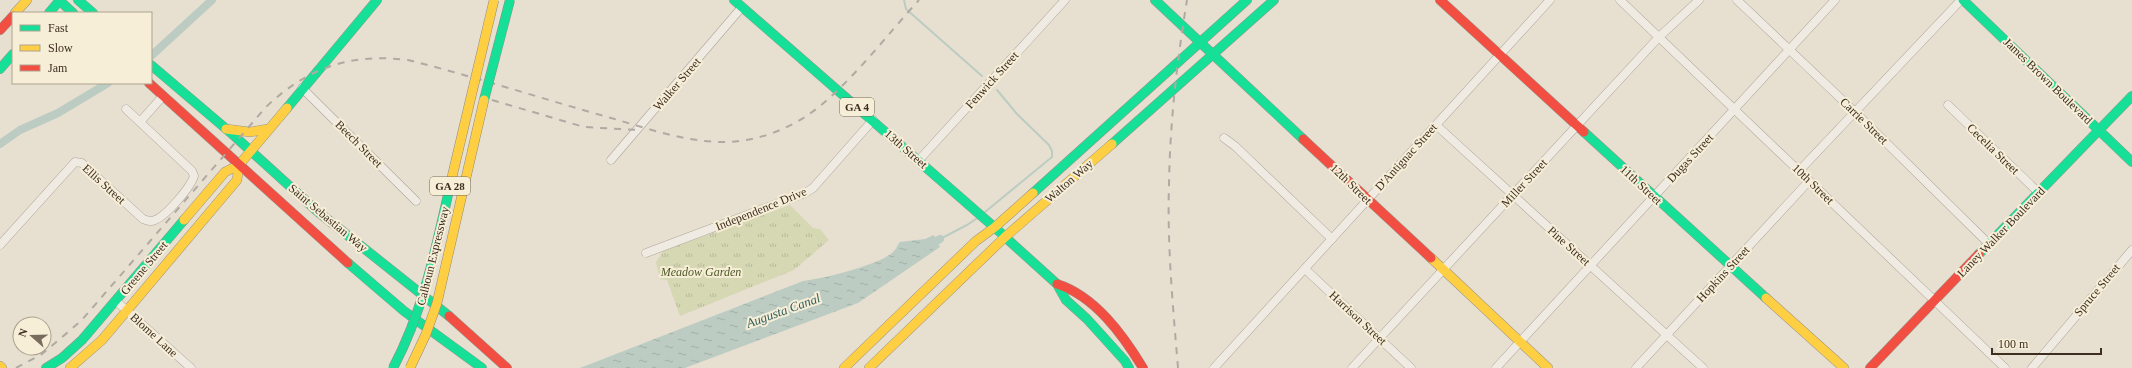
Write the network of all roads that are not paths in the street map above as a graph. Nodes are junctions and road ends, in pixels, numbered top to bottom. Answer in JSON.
{"nodes":[{"id":1,"x":27,"y":0,"type":"edge"},
{"id":2,"x":59,"y":0,"type":"edge"},
{"id":3,"x":78,"y":0,"type":"edge"},
{"id":4,"x":377,"y":0,"type":"edge"},
{"id":5,"x":494,"y":0,"type":"edge"},
{"id":6,"x":510,"y":0,"type":"edge"},
{"id":7,"x":734,"y":0,"type":"edge"},
{"id":8,"x":1065,"y":0,"type":"edge"},
{"id":9,"x":1155,"y":0,"type":"edge"},
{"id":10,"x":1247,"y":0,"type":"edge"},
{"id":11,"x":1274,"y":0,"type":"edge"},
{"id":12,"x":1440,"y":0,"type":"edge"},
{"id":13,"x":1550,"y":0,"type":"edge"},
{"id":14,"x":1620,"y":0,"type":"edge"},
{"id":15,"x":1699,"y":0,"type":"edge"},
{"id":16,"x":1737,"y":0,"type":"edge"},
{"id":17,"x":1835,"y":0,"type":"edge"},
{"id":18,"x":1962,"y":0,"type":"edge"},
{"id":19,"x":742,"y":7,"type":"junction"},
{"id":20,"x":16,"y":12,"type":"edge"},
{"id":21,"x":50,"y":12,"type":"edge"},
{"id":22,"x":72,"y":12,"type":"edge"},
{"id":23,"x":92,"y":12,"type":"edge"},
{"id":24,"x":12,"y":17,"type":"edge"},
{"id":25,"x":0,"y":30,"type":"edge"},
{"id":26,"x":1659,"y":37,"type":"junction"},
{"id":27,"x":1200,"y":42,"type":"junction"},
{"id":28,"x":1789,"y":50,"type":"junction"},
{"id":29,"x":12,"y":55,"type":"edge"},
{"id":30,"x":1214,"y":55,"type":"junction"},
{"id":31,"x":1500,"y":55,"type":"junction"},
{"id":32,"x":152,"y":66,"type":"edge"},
{"id":33,"x":0,"y":69,"type":"edge"},
{"id":34,"x":150,"y":84,"type":"edge"},
{"id":35,"x":302,"y":88,"type":"junction"},
{"id":36,"x":163,"y":96,"type":"junction"},
{"id":37,"x":2132,"y":96,"type":"edge"},
{"id":38,"x":1948,"y":105,"type":"dead end"},
{"id":39,"x":126,"y":109,"type":"dead end"},
{"id":40,"x":1734,"y":109,"type":"junction"},
{"id":41,"x":1855,"y":112,"type":"junction"},
{"id":42,"x":873,"y":120,"type":"junction"},
{"id":43,"x":140,"y":122,"type":"junction"},
{"id":44,"x":1436,"y":125,"type":"junction"},
{"id":45,"x":1577,"y":126,"type":"junction"},
{"id":46,"x":225,"y":129,"type":"junction"},
{"id":47,"x":268,"y":129,"type":"junction"},
{"id":48,"x":2099,"y":130,"type":"junction"},
{"id":49,"x":1224,"y":138,"type":"dead end"},
{"id":50,"x":218,"y":145,"type":"junction"},
{"id":51,"x":250,"y":151,"type":"junction"},
{"id":52,"x":611,"y":160,"type":"dead end"},
{"id":53,"x":919,"y":160,"type":"junction"},
{"id":54,"x":2132,"y":162,"type":"edge"},
{"id":55,"x":239,"y":164,"type":"junction"},
{"id":56,"x":1799,"y":171,"type":"junction"},
{"id":57,"x":1809,"y":180,"type":"junction"},
{"id":58,"x":215,"y":184,"type":"junction"},
{"id":59,"x":2039,"y":193,"type":"junction"},
{"id":60,"x":1513,"y":195,"type":"junction"},
{"id":61,"x":1654,"y":196,"type":"junction"},
{"id":62,"x":1368,"y":200,"type":"junction"},
{"id":63,"x":416,"y":201,"type":"dead end"},
{"id":64,"x":995,"y":227,"type":"junction"},
{"id":65,"x":1005,"y":237,"type":"junction"},
{"id":66,"x":1332,"y":239,"type":"junction"},
{"id":67,"x":1989,"y":244,"type":"junction"},
{"id":68,"x":0,"y":246,"type":"edge"},
{"id":69,"x":2132,"y":250,"type":"edge"},
{"id":70,"x":646,"y":253,"type":"dead end"},
{"id":71,"x":1590,"y":266,"type":"junction"},
{"id":72,"x":1730,"y":266,"type":"junction"},
{"id":73,"x":1305,"y":268,"type":"junction"},
{"id":74,"x":1443,"y":270,"type":"junction"},
{"id":75,"x":380,"y":275,"type":"junction"},
{"id":76,"x":1057,"y":284,"type":"junction"},
{"id":77,"x":116,"y":301,"type":"junction"},
{"id":78,"x":1935,"y":301,"type":"junction"},
{"id":79,"x":126,"y":310,"type":"junction"},
{"id":80,"x":1667,"y":335,"type":"junction"},
{"id":81,"x":1380,"y":339,"type":"junction"},
{"id":82,"x":1520,"y":342,"type":"junction"},
{"id":83,"x":0,"y":366,"type":"edge"},
{"id":84,"x":2,"y":368,"type":"edge"},
{"id":85,"x":46,"y":368,"type":"edge"},
{"id":86,"x":70,"y":368,"type":"edge"},
{"id":87,"x":191,"y":368,"type":"edge"},
{"id":88,"x":393,"y":368,"type":"edge"},
{"id":89,"x":410,"y":368,"type":"edge"},
{"id":90,"x":482,"y":368,"type":"edge"},
{"id":91,"x":507,"y":368,"type":"edge"},
{"id":92,"x":844,"y":368,"type":"edge"},
{"id":93,"x":869,"y":368,"type":"edge"},
{"id":94,"x":1129,"y":368,"type":"edge"},
{"id":95,"x":1143,"y":368,"type":"edge"},
{"id":96,"x":1214,"y":368,"type":"edge"},
{"id":97,"x":1352,"y":368,"type":"edge"},
{"id":98,"x":1411,"y":368,"type":"edge"},
{"id":99,"x":1496,"y":368,"type":"edge"},
{"id":100,"x":1548,"y":368,"type":"edge"},
{"id":101,"x":1636,"y":368,"type":"edge"},
{"id":102,"x":1703,"y":368,"type":"edge"},
{"id":103,"x":1844,"y":368,"type":"edge"},
{"id":104,"x":1870,"y":368,"type":"edge"},
{"id":105,"x":2005,"y":368,"type":"edge"},
{"id":106,"x":2032,"y":368,"type":"edge"}],
"edges":[{"from":1,"to":20,"type":"main road"},
{"from":2,"to":21,"type":"main road"},
{"from":2,"to":22,"type":"main road"},
{"from":3,"to":23,"type":"main road"},
{"from":4,"to":35,"type":"main road","name":"Greene Street"},
{"from":5,"to":88,"type":"main road","name":"Calhoun Expressway","number":"GA 28","bridge":true},
{"from":6,"to":89,"type":"main road","name":"Calhoun Expressway","number":"GA 28","bridge":true},
{"from":7,"to":19,"type":"main road","name":"13th Street","number":"GA 4"},
{"from":8,"to":53,"type":"street","name":"Fenwick Street"},
{"from":9,"to":27,"type":"main road","name":"12th Street"},
{"from":10,"to":27,"type":"main road","name":"Walton Way"},
{"from":11,"to":30,"type":"main road","name":"Walton Way"},
{"from":12,"to":31,"type":"main road","name":"11th Street"},
{"from":13,"to":31,"type":"street","name":"D'Antignac Street"},
{"from":14,"to":26,"type":"street","name":"10th Street"},
{"from":15,"to":26,"type":"street","name":"Miller Street"},
{"from":16,"to":28,"type":"street","name":"Carrie Street"},
{"from":17,"to":28,"type":"street","name":"Dugas Street"},
{"from":18,"to":41,"type":"street"},
{"from":18,"to":48,"type":"main road","name":"James Brown Boulevard"},
{"from":19,"to":42,"type":"main road","name":"13th Street","number":"GA 4"},
{"from":19,"to":52,"type":"street","name":"Walker Street"},
{"from":24,"to":25,"type":"main road"},
{"from":26,"to":40,"type":"street","name":"10th Street"},
{"from":26,"to":45,"type":"street","name":"Miller Street"},
{"from":27,"to":30,"type":"main road","name":"12th Street"},
{"from":27,"to":64,"type":"main road","name":"Walton Way"},
{"from":28,"to":40,"type":"street","name":"Dugas Street"},
{"from":28,"to":41,"type":"street","name":"Carrie Street"},
{"from":29,"to":33,"type":"main road"},
{"from":30,"to":62,"type":"main road","name":"12th Street"},
{"from":30,"to":65,"type":"main road","name":"Walton Way"},
{"from":31,"to":44,"type":"street","name":"D'Antignac Street"},
{"from":31,"to":45,"type":"main road","name":"11th Street"},
{"from":32,"to":46,"type":"main road","name":"Saint Sebastian Way"},
{"from":34,"to":36,"type":"main road","name":"Saint Sebastian Way"},
{"from":35,"to":47,"type":"main road","name":"Greene Street"},
{"from":35,"to":63,"type":"street","name":"Beech Street"},
{"from":36,"to":43,"type":"street"},
{"from":36,"to":50,"type":"main road","name":"Saint Sebastian Way"},
{"from":37,"to":48,"type":"main road","name":"Laney Walker Boulevard"},
{"from":38,"to":59,"type":"street","name":"Cecelia Street"},
{"from":39,"to":43,"type":"street"},
{"from":40,"to":56,"type":"street","name":"10th Street"},
{"from":40,"to":61,"type":"street","name":"Dugas Street"},
{"from":41,"to":56,"type":"street"},
{"from":41,"to":67,"type":"street","name":"Carrie Street"},
{"from":42,"to":53,"type":"main road","name":"13th Street","number":"GA 4"},
{"from":42,"to":70,"type":"street","name":"Independence Drive"},
{"from":43,"to":68,"type":"street","name":"Ellis Street"},
{"from":44,"to":60,"type":"street","name":"Pine Street"},
{"from":44,"to":62,"type":"street","name":"D'Antignac Street"},
{"from":45,"to":60,"type":"street","name":"Miller Street"},
{"from":45,"to":61,"type":"main road","name":"11th Street"},
{"from":46,"to":47,"type":"main road"},
{"from":46,"to":51,"type":"main road","name":"Saint Sebastian Way"},
{"from":47,"to":51,"type":"main road","name":"Greene Street"},
{"from":48,"to":54,"type":"main road","name":"James Brown Boulevard"},
{"from":48,"to":59,"type":"main road","name":"Laney Walker Boulevard"},
{"from":49,"to":66,"type":"street"},
{"from":50,"to":55,"type":"main road","name":"Saint Sebastian Way"},
{"from":50,"to":58,"type":"main road"},
{"from":51,"to":55,"type":"main road","name":"Greene Street"},
{"from":51,"to":75,"type":"main road","name":"Saint Sebastian Way"},
{"from":53,"to":64,"type":"main road","name":"13th Street","number":"GA 4"},
{"from":55,"to":58,"type":"main road","name":"Greene Street"},
{"from":55,"to":75,"type":"main road","name":"Saint Sebastian Way"},
{"from":55,"to":79,"type":"main road","name":"Greene Street"},
{"from":56,"to":57,"type":"street","name":"10th Street"},
{"from":57,"to":72,"type":"street","name":"Hopkins Street"},
{"from":57,"to":78,"type":"street","name":"10th Street"},
{"from":58,"to":77,"type":"main road","name":"Greene Street"},
{"from":59,"to":67,"type":"main road","name":"Laney Walker Boulevard"},
{"from":60,"to":71,"type":"street","name":"Pine Street"},
{"from":60,"to":74,"type":"street","name":"Miller Street"},
{"from":61,"to":71,"type":"street","name":"Dugas Street"},
{"from":61,"to":72,"type":"main road","name":"11th Street"},
{"from":62,"to":66,"type":"street","name":"D'Antignac Street"},
{"from":62,"to":74,"type":"main road","name":"12th Street"},
{"from":64,"to":65,"type":"main road","name":"13th Street","number":"GA 4"},
{"from":64,"to":92,"type":"main road","name":"Walton Way"},
{"from":65,"to":76,"type":"main road","name":"13th Street"},
{"from":65,"to":93,"type":"main road","name":"Walton Way"},
{"from":66,"to":73,"type":"street","name":"D'Antignac Street"},
{"from":67,"to":78,"type":"main road","name":"Laney Walker Boulevard"},
{"from":69,"to":106,"type":"street","name":"Spruce Street"},
{"from":71,"to":80,"type":"street","name":"Pine Street"},
{"from":71,"to":82,"type":"street","name":"Dugas Street"},
{"from":72,"to":80,"type":"street","name":"Hopkins Street"},
{"from":72,"to":103,"type":"main road","name":"11th Street"},
{"from":73,"to":81,"type":"street","name":"Harrison Street"},
{"from":73,"to":96,"type":"street","name":"D'Antignac Street"},
{"from":74,"to":81,"type":"street","name":"Miller Street"},
{"from":74,"to":82,"type":"main road","name":"12th Street"},
{"from":75,"to":90,"type":"main road","name":"Saint Sebastian Way","bridge":true},
{"from":75,"to":91,"type":"main road","name":"Saint Sebastian Way","bridge":true},
{"from":76,"to":94,"type":"main road","name":"13th Street"},
{"from":76,"to":95,"type":"main road","name":"13th Street"},
{"from":77,"to":79,"type":"street","name":"Blome Lane"},
{"from":77,"to":85,"type":"main road","name":"Greene Street"},
{"from":78,"to":104,"type":"main road","name":"Laney Walker Boulevard"},
{"from":78,"to":105,"type":"street","name":"10th Street"},
{"from":79,"to":86,"type":"main road","name":"Greene Street"},
{"from":79,"to":87,"type":"street","name":"Blome Lane"},
{"from":80,"to":101,"type":"street","name":"Hopkins Street"},
{"from":80,"to":102,"type":"street","name":"Pine Street"},
{"from":81,"to":97,"type":"street","name":"Miller Street"},
{"from":81,"to":98,"type":"street","name":"Harrison Street"},
{"from":82,"to":99,"type":"street","name":"Dugas Street"},
{"from":82,"to":100,"type":"main road","name":"12th Street"},
{"from":83,"to":84,"type":"main road"}]}
